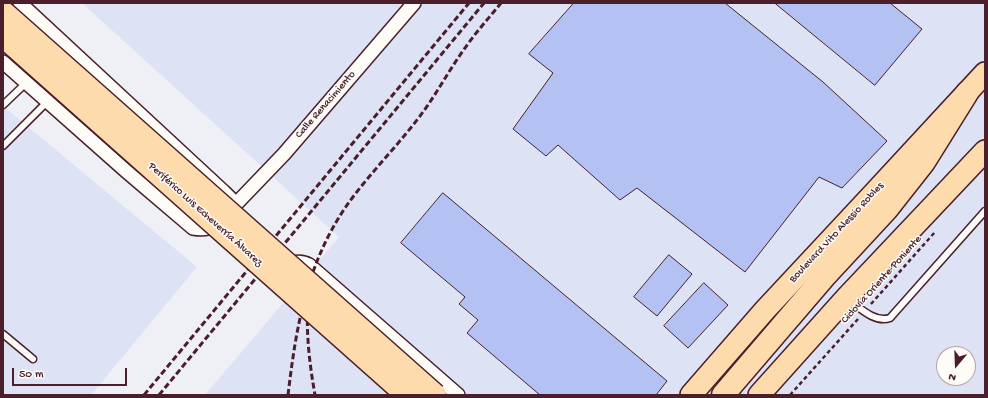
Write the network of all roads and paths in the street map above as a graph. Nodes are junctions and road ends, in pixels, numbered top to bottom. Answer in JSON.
{"nodes":[{"id":1,"x":20,"y":3,"type":"edge"},
{"id":2,"x":414,"y":3,"type":"edge"},
{"id":3,"x":3,"y":12,"type":"edge"},
{"id":4,"x":3,"y":36,"type":"edge"},
{"id":5,"x":3,"y":62,"type":"edge"},
{"id":6,"x":26,"y":83,"type":"junction"},
{"id":7,"x":979,"y":83,"type":"edge"},
{"id":8,"x":47,"y":102,"type":"junction"},
{"id":9,"x":3,"y":105,"type":"edge"},
{"id":10,"x":3,"y":146,"type":"edge"},
{"id":11,"x":985,"y":151,"type":"edge"},
{"id":12,"x":236,"y":204,"type":"junction"},
{"id":13,"x":985,"y":211,"type":"edge"},
{"id":14,"x":938,"y":229,"type":"dead end"},
{"id":15,"x":846,"y":298,"type":"junction"},
{"id":16,"x":865,"y":312,"type":"junction"},
{"id":17,"x":3,"y":334,"type":"edge"},
{"id":18,"x":33,"y":359,"type":"dead end"},
{"id":19,"x":763,"y":393,"type":"edge"},
{"id":20,"x":392,"y":395,"type":"edge"},
{"id":21,"x":407,"y":395,"type":"edge"},
{"id":22,"x":435,"y":395,"type":"edge"},
{"id":23,"x":458,"y":395,"type":"edge"},
{"id":24,"x":691,"y":395,"type":"edge"},
{"id":25,"x":723,"y":395,"type":"edge"},
{"id":26,"x":790,"y":395,"type":"edge"}],
"edges":[{"from":1,"to":12,"type":"street"},
{"from":2,"to":12,"type":"street","name":"Calle Renacimiento"},
{"from":3,"to":22,"type":"highway","name":"Periférico Luis Echeverría Álvarez","bridge":true},
{"from":4,"to":21,"type":"highway","name":"Periférico Luis Echeverría Álvarez","bridge":true},
{"from":5,"to":6,"type":"street"},
{"from":6,"to":8,"type":"street"},
{"from":6,"to":9,"type":"lane"},
{"from":7,"to":24,"type":"main road","name":"Boulevard Vito Alessio Robles"},
{"from":7,"to":25,"type":"highway"},
{"from":8,"to":10,"type":"lane"},
{"from":8,"to":12,"type":"street","name":"Calle Renacimiento"},
{"from":11,"to":15,"type":"main road"},
{"from":13,"to":16,"type":"lane"},
{"from":14,"to":16,"type":"path","name":"Ciclovía Oriente-Poniente"},
{"from":15,"to":16,"type":"lane"},
{"from":15,"to":19,"type":"main road"},
{"from":16,"to":26,"type":"path","name":"Ciclovía Oriente-Poniente"},
{"from":17,"to":18,"type":"lane"},
{"from":20,"to":23,"type":"street"}]}
